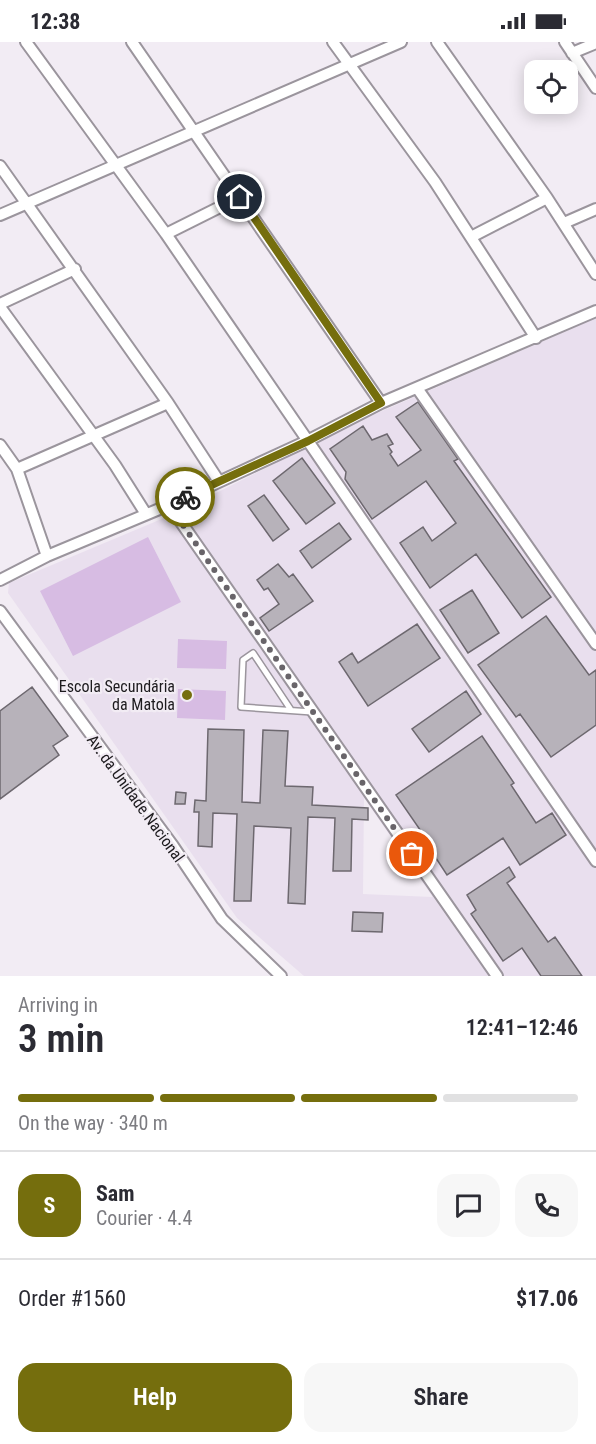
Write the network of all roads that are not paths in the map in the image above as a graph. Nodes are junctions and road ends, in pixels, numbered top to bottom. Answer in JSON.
{"nodes":[{"id":1,"x":26,"y":42,"type":"edge"},
{"id":2,"x":132,"y":42,"type":"edge"},
{"id":3,"x":333,"y":42,"type":"edge"},
{"id":4,"x":401,"y":42,"type":"edge"},
{"id":5,"x":436,"y":42,"type":"edge"},
{"id":6,"x":565,"y":42,"type":"edge"},
{"id":7,"x":596,"y":43,"type":"edge"},
{"id":8,"x":572,"y":53,"type":"junction"},
{"id":9,"x":351,"y":65,"type":"junction"},
{"id":10,"x":596,"y":88,"type":"edge"},
{"id":11,"x":193,"y":131,"type":"junction"},
{"id":12,"x":0,"y":165,"type":"edge"},
{"id":13,"x":117,"y":165,"type":"junction"},
{"id":14,"x":240,"y":197,"type":"junction"},
{"id":15,"x":547,"y":198,"type":"junction"},
{"id":16,"x":28,"y":202,"type":"junction"},
{"id":17,"x":596,"y":208,"type":"edge"},
{"id":18,"x":0,"y":215,"type":"edge"},
{"id":19,"x":564,"y":223,"type":"junction"},
{"id":20,"x":166,"y":234,"type":"junction"},
{"id":21,"x":471,"y":237,"type":"junction"},
{"id":22,"x":75,"y":269,"type":"junction"},
{"id":23,"x":596,"y":274,"type":"edge"},
{"id":24,"x":0,"y":305,"type":"edge"},
{"id":25,"x":596,"y":311,"type":"edge"},
{"id":26,"x":536,"y":338,"type":"junction"},
{"id":27,"x":417,"y":388,"type":"junction"},
{"id":28,"x":168,"y":403,"type":"junction"},
{"id":29,"x":381,"y":403,"type":"junction"},
{"id":30,"x":92,"y":435,"type":"junction"},
{"id":31,"x":308,"y":441,"type":"junction"},
{"id":32,"x":0,"y":445,"type":"edge"},
{"id":33,"x":17,"y":469,"type":"junction"},
{"id":34,"x":218,"y":480,"type":"junction"},
{"id":35,"x":169,"y":505,"type":"junction"},
{"id":36,"x":146,"y":514,"type":"junction"},
{"id":37,"x":47,"y":556,"type":"junction"},
{"id":38,"x":0,"y":580,"type":"edge"},
{"id":39,"x":0,"y":611,"type":"edge"},
{"id":40,"x":596,"y":644,"type":"edge"},
{"id":41,"x":291,"y":710,"type":"junction"},
{"id":42,"x":313,"y":712,"type":"junction"},
{"id":43,"x":596,"y":861,"type":"edge"},
{"id":44,"x":281,"y":976,"type":"edge"},
{"id":45,"x":497,"y":976,"type":"edge"}],
"edges":[{"from":1,"to":13,"type":"street"},
{"from":2,"to":11,"type":"street"},
{"from":3,"to":9,"type":"street"},
{"from":4,"to":9,"type":"street"},
{"from":5,"to":15,"type":"street"},
{"from":6,"to":8,"type":"street"},
{"from":7,"to":8,"type":"street"},
{"from":8,"to":10,"type":"street"},
{"from":9,"to":11,"type":"street"},
{"from":9,"to":21,"type":"street"},
{"from":11,"to":13,"type":"street"},
{"from":11,"to":14,"type":"street"},
{"from":12,"to":16,"type":"street"},
{"from":13,"to":16,"type":"street"},
{"from":13,"to":20,"type":"street"},
{"from":14,"to":20,"type":"street"},
{"from":14,"to":29,"type":"street"},
{"from":15,"to":19,"type":"street"},
{"from":15,"to":21,"type":"street"},
{"from":16,"to":18,"type":"street"},
{"from":16,"to":22,"type":"street"},
{"from":17,"to":19,"type":"street"},
{"from":19,"to":23,"type":"street"},
{"from":20,"to":31,"type":"street"},
{"from":21,"to":26,"type":"street"},
{"from":22,"to":24,"type":"street"},
{"from":22,"to":28,"type":"street"},
{"from":24,"to":30,"type":"street"},
{"from":25,"to":26,"type":"street"},
{"from":26,"to":27,"type":"street"},
{"from":27,"to":29,"type":"street"},
{"from":27,"to":40,"type":"street"},
{"from":28,"to":30,"type":"street"},
{"from":28,"to":34,"type":"street"},
{"from":29,"to":31,"type":"street"},
{"from":30,"to":33,"type":"street"},
{"from":30,"to":36,"type":"street"},
{"from":31,"to":34,"type":"street"},
{"from":31,"to":43,"type":"street"},
{"from":32,"to":33,"type":"street"},
{"from":33,"to":37,"type":"street"},
{"from":34,"to":35,"type":"street"},
{"from":35,"to":36,"type":"street"},
{"from":35,"to":42,"type":"street"},
{"from":36,"to":37,"type":"street"},
{"from":37,"to":38,"type":"street"},
{"from":39,"to":44,"type":"street","name":"Av. da Unidade Nacional"},
{"from":41,"to":41,"type":"lane"},
{"from":41,"to":42,"type":"lane"},
{"from":42,"to":45,"type":"street"}]}
